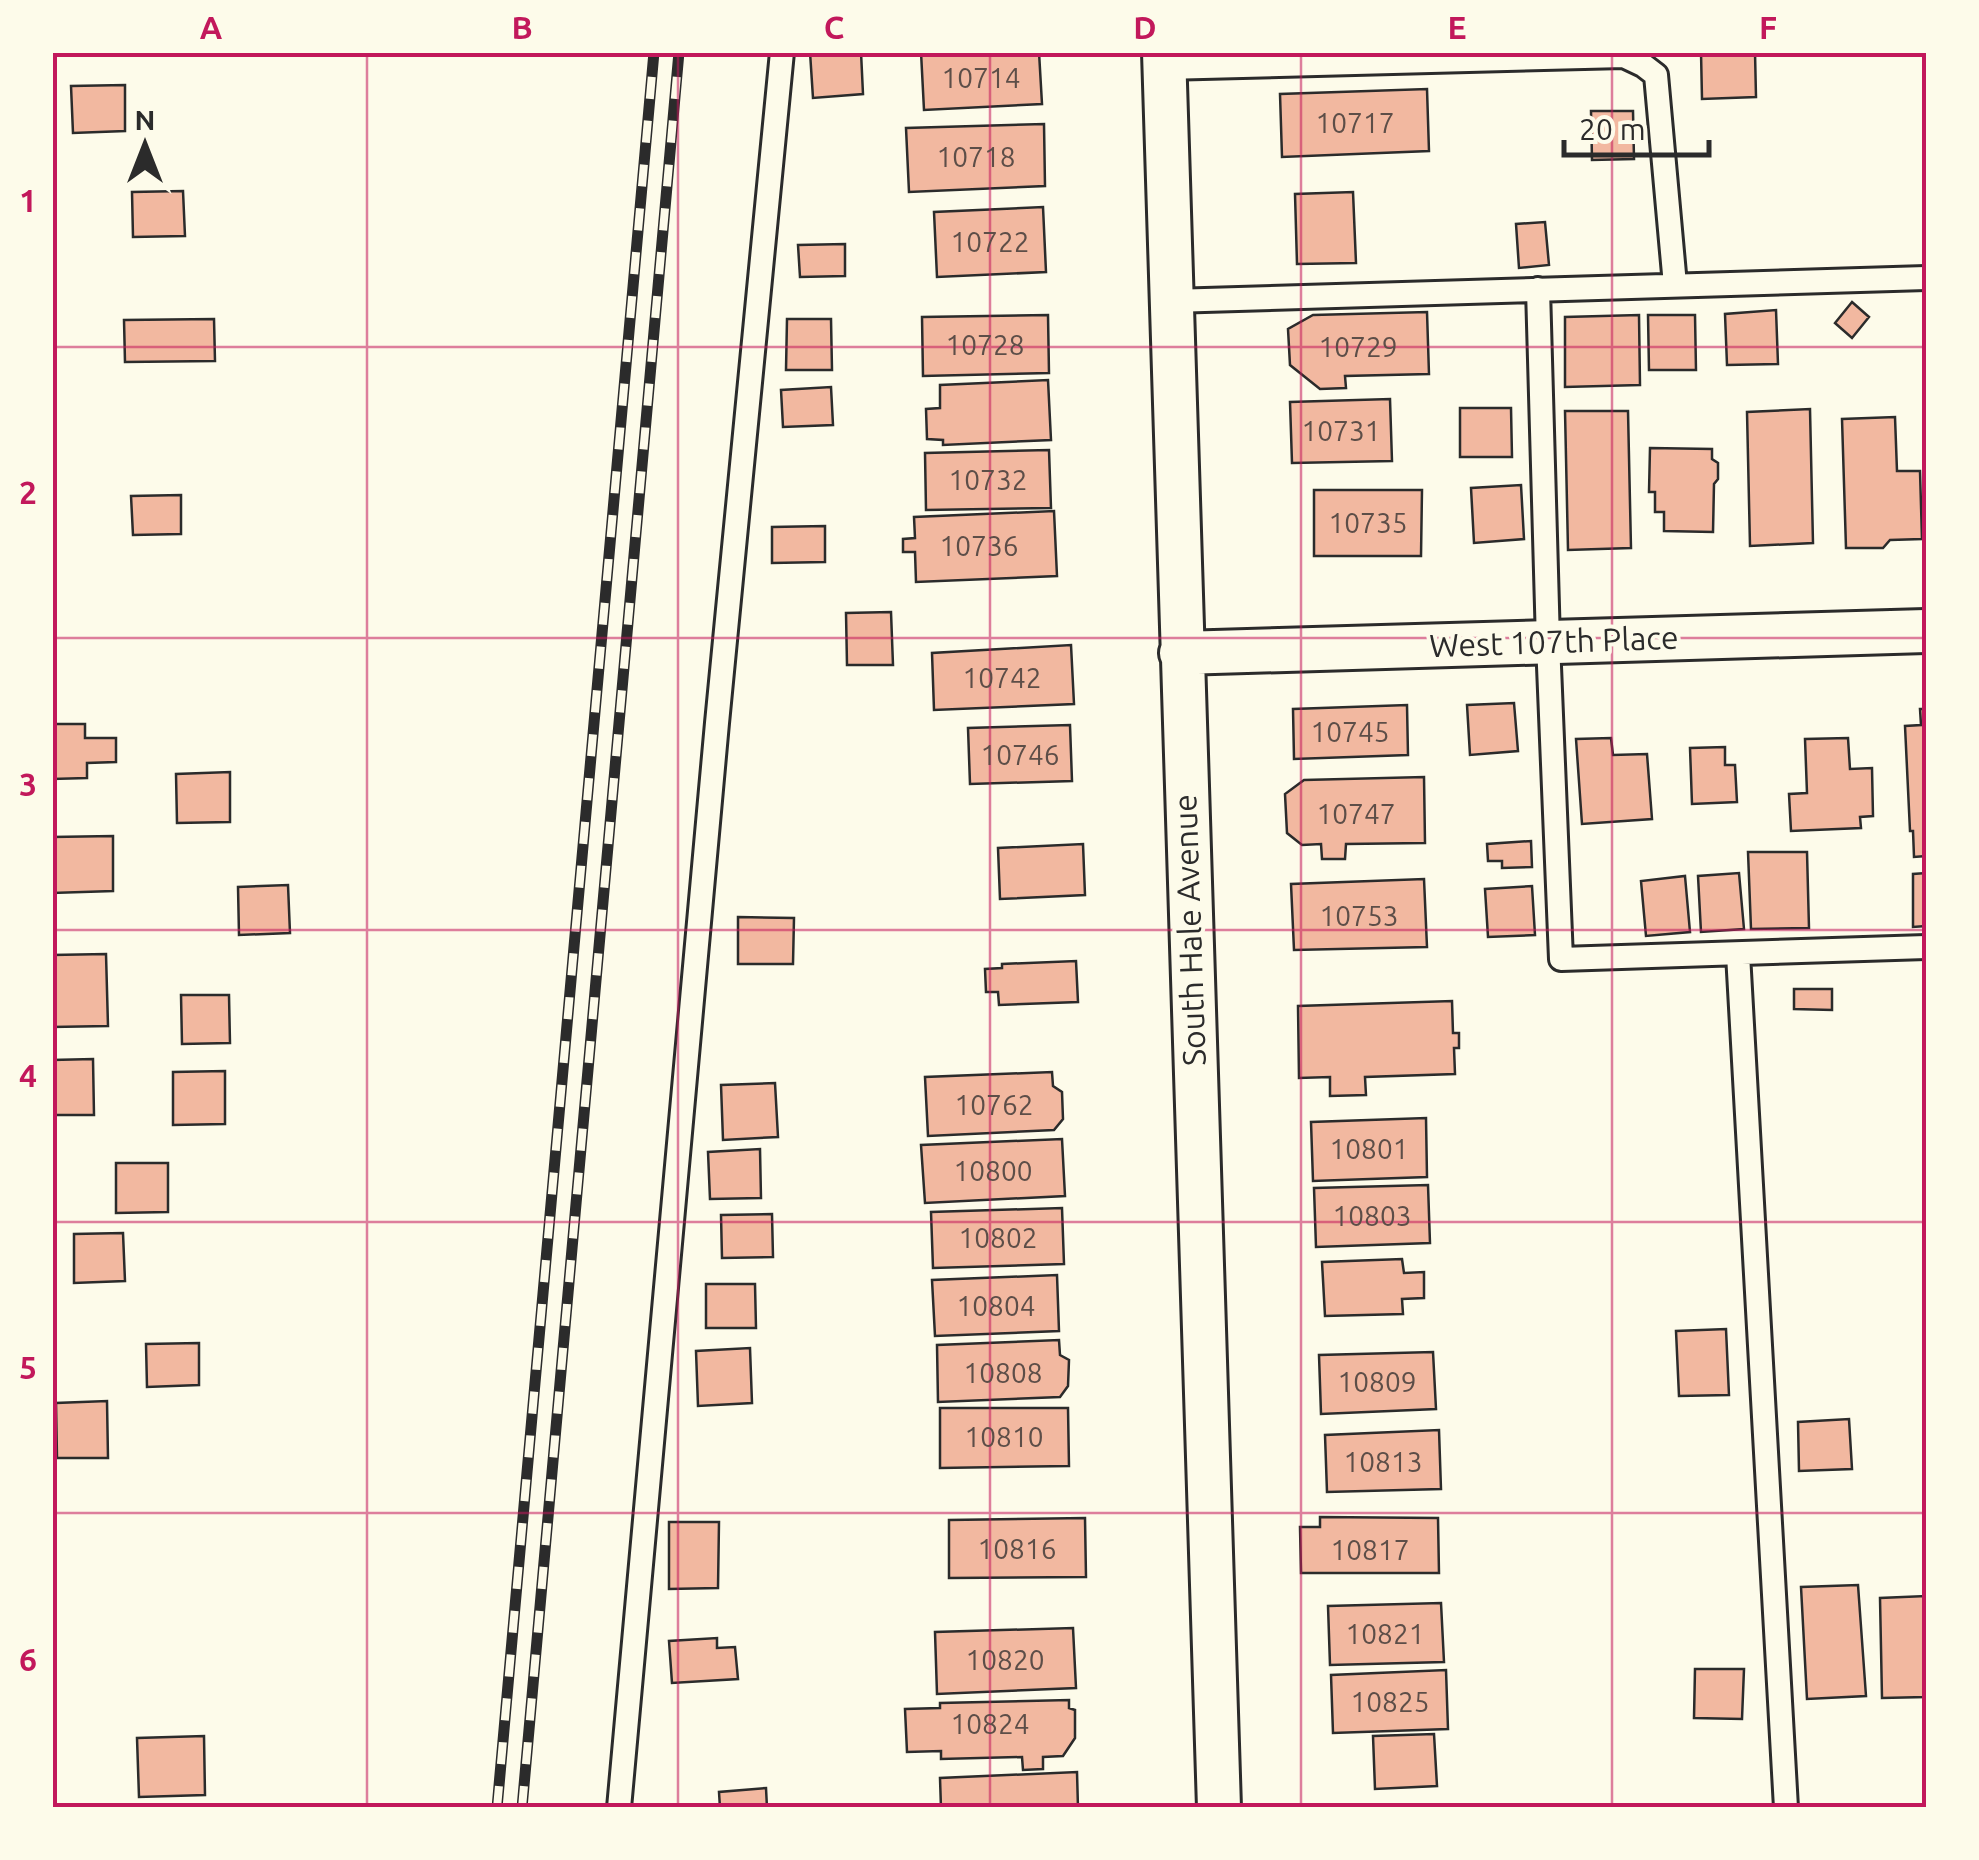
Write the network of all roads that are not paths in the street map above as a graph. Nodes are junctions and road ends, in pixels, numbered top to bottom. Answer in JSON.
{"nodes":[{"id":1,"x":782,"y":52,"type":"edge"},
{"id":2,"x":1164,"y":60,"type":"edge"},
{"id":3,"x":1926,"y":278,"type":"edge"},
{"id":4,"x":1675,"y":286,"type":"junction"},
{"id":5,"x":1538,"y":290,"type":"junction"},
{"id":6,"x":1171,"y":301,"type":"junction"},
{"id":7,"x":1926,"y":631,"type":"edge"},
{"id":8,"x":1548,"y":642,"type":"junction"},
{"id":9,"x":1181,"y":653,"type":"junction"},
{"id":10,"x":1926,"y":947,"type":"edge"},
{"id":11,"x":1738,"y":954,"type":"junction"},
{"id":12,"x":619,"y":1808,"type":"edge"},
{"id":13,"x":1219,"y":1808,"type":"edge"},
{"id":14,"x":1786,"y":1808,"type":"edge"}],
"edges":[{"from":1,"to":12,"type":"lane"},
{"from":2,"to":4,"type":"lane"},
{"from":2,"to":6,"type":"street","name":"South Hale Avenue"},
{"from":3,"to":4,"type":"lane"},
{"from":4,"to":5,"type":"lane"},
{"from":5,"to":6,"type":"lane"},
{"from":5,"to":8,"type":"lane"},
{"from":6,"to":9,"type":"street","name":"South Hale Avenue"},
{"from":7,"to":8,"type":"street","name":"West 107th Place"},
{"from":8,"to":9,"type":"street","name":"West 107th Place"},
{"from":8,"to":11,"type":"lane"},
{"from":9,"to":13,"type":"street","name":"South Hale Avenue"},
{"from":10,"to":11,"type":"lane"},
{"from":11,"to":14,"type":"lane"}]}
